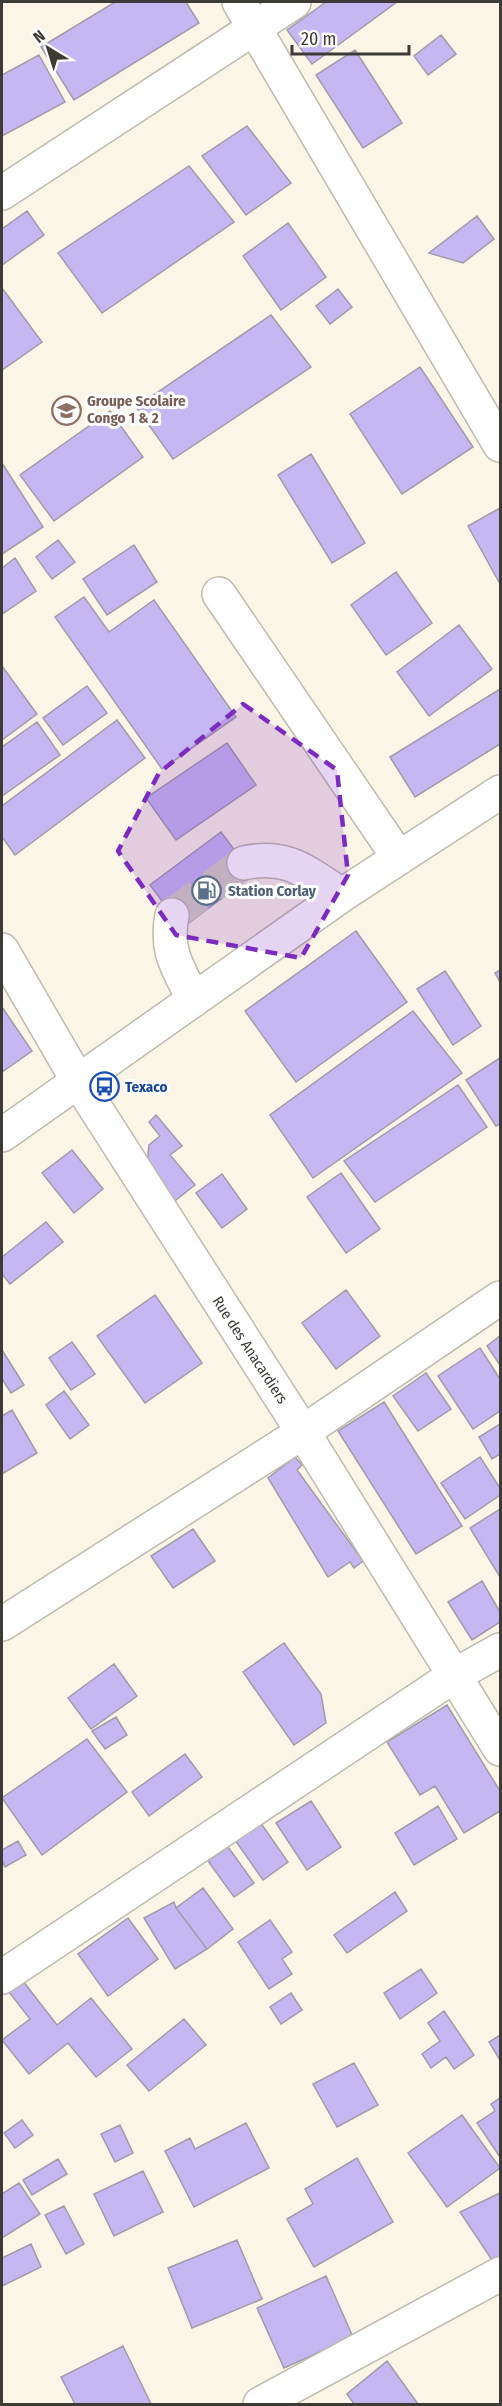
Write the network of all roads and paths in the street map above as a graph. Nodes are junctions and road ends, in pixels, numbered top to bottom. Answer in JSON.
{"nodes":[{"id":1,"x":294,"y":2,"type":"edge"},
{"id":2,"x":247,"y":14,"type":"edge"},
{"id":3,"x":2,"y":193,"type":"edge"},
{"id":4,"x":501,"y":446,"type":"edge"},
{"id":5,"x":219,"y":594,"type":"dead end"},
{"id":6,"x":501,"y":792,"type":"edge"},
{"id":7,"x":399,"y":858,"type":"junction"},
{"id":8,"x":244,"y":863,"type":"tunnel mouth"},
{"id":9,"x":342,"y":895,"type":"junction"},
{"id":10,"x":172,"y":915,"type":"dead end"},
{"id":11,"x":2,"y":950,"type":"edge"},
{"id":12,"x":194,"y":1000,"type":"junction"},
{"id":13,"x":78,"y":1081,"type":"junction"},
{"id":14,"x":2,"y":1135,"type":"edge"},
{"id":15,"x":501,"y":1298,"type":"edge"},
{"id":16,"x":303,"y":1432,"type":"junction"},
{"id":17,"x":2,"y":1624,"type":"edge"},
{"id":18,"x":501,"y":1650,"type":"edge"},
{"id":19,"x":455,"y":1676,"type":"junction"},
{"id":20,"x":501,"y":1749,"type":"edge"},
{"id":21,"x":2,"y":1977,"type":"edge"},
{"id":22,"x":501,"y":2274,"type":"edge"},
{"id":23,"x":260,"y":2404,"type":"edge"}],
"edges":[{"from":1,"to":2,"type":"street"},
{"from":2,"to":3,"type":"street"},
{"from":2,"to":4,"type":"street"},
{"from":5,"to":7,"type":"street"},
{"from":6,"to":7,"type":"street"},
{"from":7,"to":9,"type":"street"},
{"from":8,"to":9,"type":"street"},
{"from":9,"to":12,"type":"street"},
{"from":10,"to":12,"type":"street"},
{"from":11,"to":13,"type":"street","name":"Rue des Anacardiers"},
{"from":12,"to":13,"type":"street"},
{"from":13,"to":14,"type":"street"},
{"from":13,"to":16,"type":"street","name":"Rue des Anacardiers"},
{"from":15,"to":16,"type":"street"},
{"from":16,"to":17,"type":"street"},
{"from":16,"to":19,"type":"street","name":"Rue des Anacardiers"},
{"from":18,"to":19,"type":"street"},
{"from":19,"to":20,"type":"street","name":"Rue des Anacardiers"},
{"from":19,"to":21,"type":"street"},
{"from":22,"to":23,"type":"street"}]}
